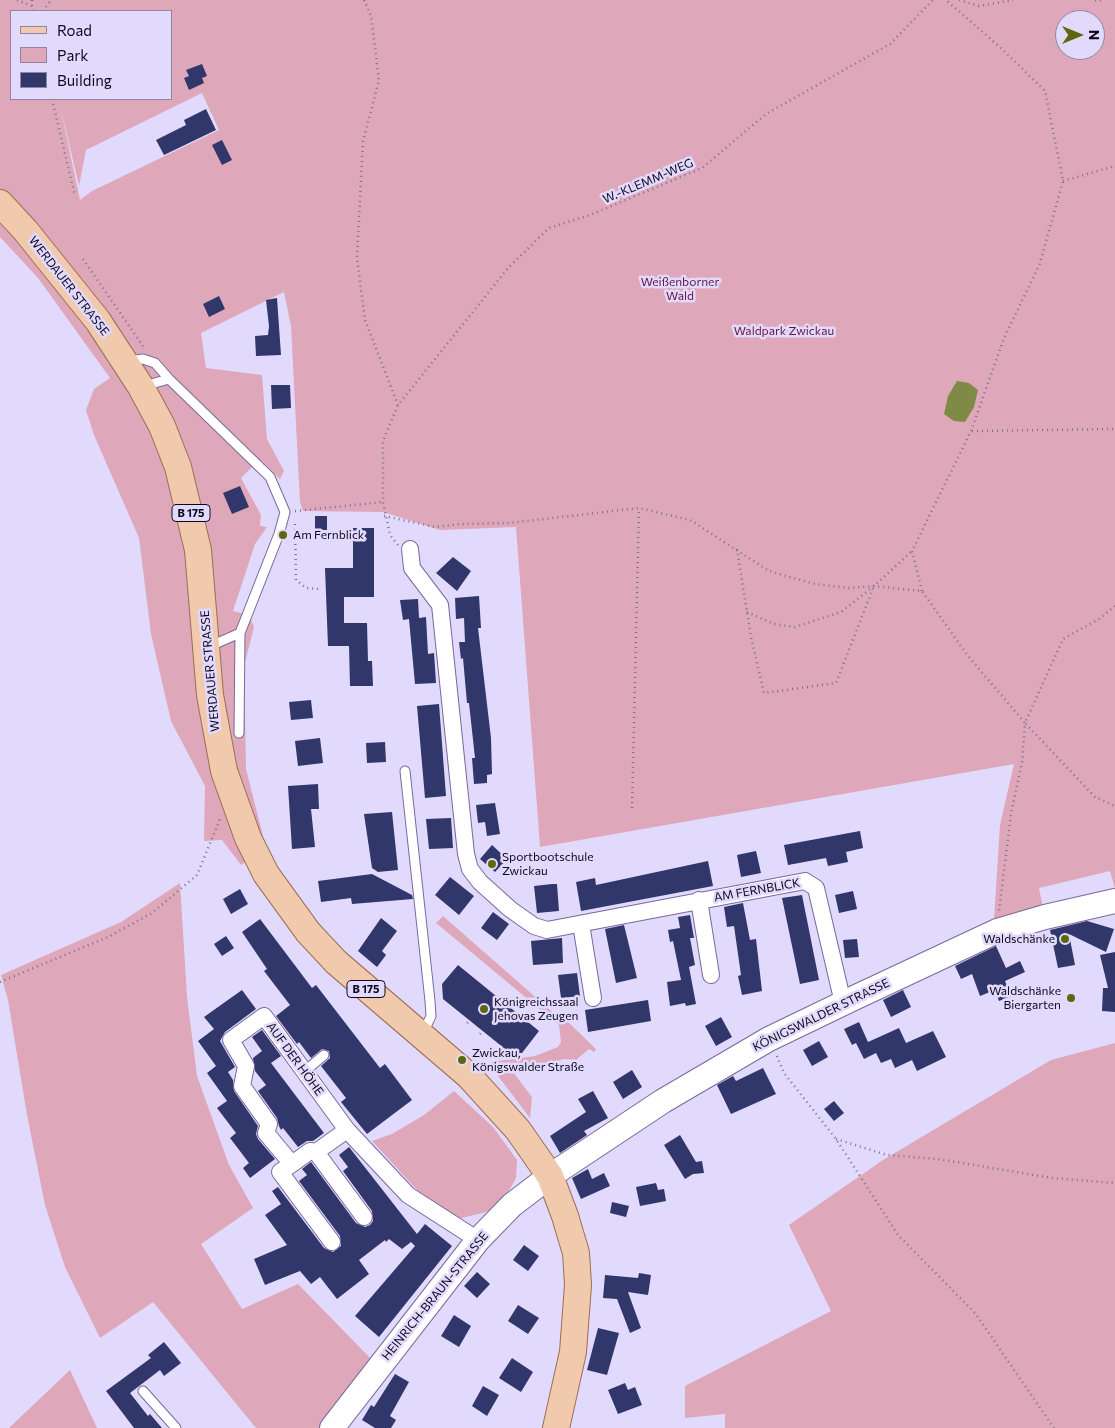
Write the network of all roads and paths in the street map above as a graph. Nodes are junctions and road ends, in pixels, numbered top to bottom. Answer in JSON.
{"nodes":[{"id":1,"x":17,"y":0,"type":"edge"},
{"id":2,"x":32,"y":0,"type":"edge"},
{"id":3,"x":364,"y":0,"type":"edge"},
{"id":4,"x":933,"y":0,"type":"edge"},
{"id":5,"x":946,"y":0,"type":"edge"},
{"id":6,"x":959,"y":0,"type":"edge"},
{"id":7,"x":1013,"y":0,"type":"edge"},
{"id":8,"x":1095,"y":0,"type":"edge"},
{"id":9,"x":1103,"y":0,"type":"edge"},
{"id":10,"x":32,"y":6,"type":"junction"},
{"id":11,"x":33,"y":10,"type":"edge"},
{"id":12,"x":52,"y":100,"type":"edge"},
{"id":13,"x":1115,"y":166,"type":"edge"},
{"id":14,"x":1063,"y":181,"type":"junction"},
{"id":15,"x":74,"y":196,"type":"dead end"},
{"id":16,"x":0,"y":203,"type":"edge"},
{"id":17,"x":83,"y":259,"type":"dead end"},
{"id":18,"x":126,"y":362,"type":"junction"},
{"id":19,"x":155,"y":363,"type":"junction"},
{"id":20,"x":169,"y":379,"type":"junction"},
{"id":21,"x":141,"y":387,"type":"junction"},
{"id":22,"x":398,"y":405,"type":"junction"},
{"id":23,"x":1115,"y":428,"type":"edge"},
{"id":24,"x":971,"y":431,"type":"junction"},
{"id":25,"x":383,"y":502,"type":"junction"},
{"id":26,"x":639,"y":508,"type":"junction"},
{"id":27,"x":384,"y":516,"type":"junction"},
{"id":28,"x":736,"y":549,"type":"junction"},
{"id":29,"x":912,"y":551,"type":"junction"},
{"id":30,"x":410,"y":553,"type":"joint"},
{"id":31,"x":874,"y":586,"type":"junction"},
{"id":32,"x":322,"y":589,"type":"dead end"},
{"id":33,"x":922,"y":591,"type":"junction"},
{"id":34,"x":1115,"y":606,"type":"edge"},
{"id":35,"x":747,"y":612,"type":"junction"},
{"id":36,"x":240,"y":633,"type":"junction"},
{"id":37,"x":206,"y":647,"type":"junction"},
{"id":38,"x":1025,"y":723,"type":"junction"},
{"id":39,"x":239,"y":733,"type":"dead end"},
{"id":40,"x":405,"y":771,"type":"dead end"},
{"id":41,"x":238,"y":794,"type":"junction"},
{"id":42,"x":1115,"y":806,"type":"edge"},
{"id":43,"x":632,"y":808,"type":"dead end"},
{"id":44,"x":699,"y":900,"type":"junction"},
{"id":45,"x":1115,"y":900,"type":"edge"},
{"id":46,"x":581,"y":924,"type":"junction"},
{"id":47,"x":997,"y":932,"type":"junction"},
{"id":48,"x":711,"y":975,"type":"dead end"},
{"id":49,"x":0,"y":982,"type":"edge"},
{"id":50,"x":593,"y":998,"type":"dead end"},
{"id":51,"x":843,"y":1003,"type":"junction"},
{"id":52,"x":470,"y":1020,"type":"dead end"},
{"id":53,"x":467,"y":1023,"type":"dead end"},
{"id":54,"x":483,"y":1031,"type":"dead end"},
{"id":55,"x":423,"y":1034,"type":"junction"},
{"id":56,"x":480,"y":1034,"type":"dead end"},
{"id":57,"x":770,"y":1039,"type":"junction"},
{"id":58,"x":324,"y":1055,"type":"dead end"},
{"id":59,"x":304,"y":1072,"type":"junction"},
{"id":60,"x":347,"y":1130,"type":"junction"},
{"id":61,"x":836,"y":1139,"type":"junction"},
{"id":62,"x":316,"y":1152,"type":"junction"},
{"id":63,"x":292,"y":1164,"type":"junction"},
{"id":64,"x":550,"y":1176,"type":"junction"},
{"id":65,"x":1115,"y":1183,"type":"edge"},
{"id":66,"x":364,"y":1217,"type":"dead end"},
{"id":67,"x":478,"y":1240,"type":"junction"},
{"id":68,"x":332,"y":1242,"type":"dead end"},
{"id":69,"x":142,"y":1391,"type":"dead end"},
{"id":70,"x":176,"y":1428,"type":"edge"},
{"id":71,"x":332,"y":1428,"type":"edge"},
{"id":72,"x":556,"y":1428,"type":"edge"},
{"id":73,"x":1054,"y":1428,"type":"edge"}],
"edges":[{"from":1,"to":10,"type":"path"},
{"from":2,"to":10,"type":"path"},
{"from":3,"to":22,"type":"path"},
{"from":4,"to":22,"type":"path","name":"W.-KLEMM-WEG"},
{"from":5,"to":14,"type":"path"},
{"from":6,"to":7,"type":"path"},
{"from":8,"to":9,"type":"path"},
{"from":10,"to":11,"type":"path"},
{"from":12,"to":15,"type":"path"},
{"from":13,"to":14,"type":"path"},
{"from":14,"to":24,"type":"path"},
{"from":16,"to":18,"type":"main road","name":"WERDAUER STRASSE","number":"B 175"},
{"from":17,"to":19,"type":"path"},
{"from":18,"to":19,"type":"lane"},
{"from":18,"to":21,"type":"main road","name":"WERDAUER STRASSE","number":"B 175"},
{"from":19,"to":20,"type":"lane"},
{"from":20,"to":21,"type":"lane"},
{"from":20,"to":36,"type":"lane"},
{"from":21,"to":37,"type":"main road","name":"WERDAUER STRASSE","number":"B 175"},
{"from":22,"to":25,"type":"path","name":"W.-KLEMM-WEG"},
{"from":23,"to":24,"type":"path"},
{"from":24,"to":29,"type":"path"},
{"from":25,"to":27,"type":"path","name":"W.-KLEMM-WEG"},
{"from":25,"to":32,"type":"path"},
{"from":26,"to":27,"type":"path"},
{"from":26,"to":28,"type":"path"},
{"from":26,"to":43,"type":"path"},
{"from":27,"to":30,"type":"path","name":"W.-KLEMM-WEG"},
{"from":28,"to":31,"type":"path"},
{"from":28,"to":35,"type":"path"},
{"from":29,"to":31,"type":"path"},
{"from":29,"to":33,"type":"path"},
{"from":30,"to":46,"type":"street","name":"AM FERNBLICK"},
{"from":31,"to":33,"type":"path"},
{"from":31,"to":35,"type":"path"},
{"from":31,"to":35,"type":"path"},
{"from":33,"to":38,"type":"path"},
{"from":34,"to":38,"type":"path"},
{"from":36,"to":37,"type":"lane"},
{"from":36,"to":39,"type":"lane"},
{"from":37,"to":41,"type":"main road","name":"WERDAUER STRASSE","number":"B 175"},
{"from":38,"to":42,"type":"path"},
{"from":38,"to":47,"type":"path"},
{"from":40,"to":55,"type":"lane"},
{"from":41,"to":49,"type":"path"},
{"from":41,"to":55,"type":"main road","name":"WERDAUER STRASSE","number":"B 175"},
{"from":44,"to":46,"type":"street","name":"AM FERNBLICK"},
{"from":44,"to":48,"type":"street","name":"AM FERNBLICK"},
{"from":44,"to":51,"type":"street","name":"AM FERNBLICK"},
{"from":45,"to":47,"type":"street","name":"KÖNIGSWALDER STRASSE"},
{"from":46,"to":50,"type":"street"},
{"from":47,"to":51,"type":"street","name":"KÖNIGSWALDER STRASSE"},
{"from":51,"to":57,"type":"street","name":"KÖNIGSWALDER STRASSE"},
{"from":52,"to":53,"type":"path"},
{"from":54,"to":56,"type":"path"},
{"from":55,"to":64,"type":"main road","name":"WERDAUER STRASSE","number":"B 175"},
{"from":57,"to":61,"type":"path"},
{"from":57,"to":64,"type":"street","name":"KÖNIGSWALDER STRASSE"},
{"from":58,"to":59,"type":"lane"},
{"from":59,"to":60,"type":"street","name":"AUF DER HÖHE"},
{"from":59,"to":63,"type":"street","name":"AUF DER HÖHE"},
{"from":60,"to":62,"type":"street"},
{"from":60,"to":67,"type":"street","name":"AUF DER HÖHE"},
{"from":61,"to":65,"type":"path"},
{"from":61,"to":73,"type":"path"},
{"from":62,"to":63,"type":"street"},
{"from":62,"to":66,"type":"street"},
{"from":63,"to":68,"type":"street"},
{"from":64,"to":67,"type":"street","name":"HEINRICH-BRAUN-STRASSE"},
{"from":64,"to":72,"type":"main road","name":"WERDAUER STRASSE","number":"B 175"},
{"from":67,"to":71,"type":"street","name":"HEINRICH-BRAUN-STRASSE"},
{"from":69,"to":70,"type":"lane"}]}
